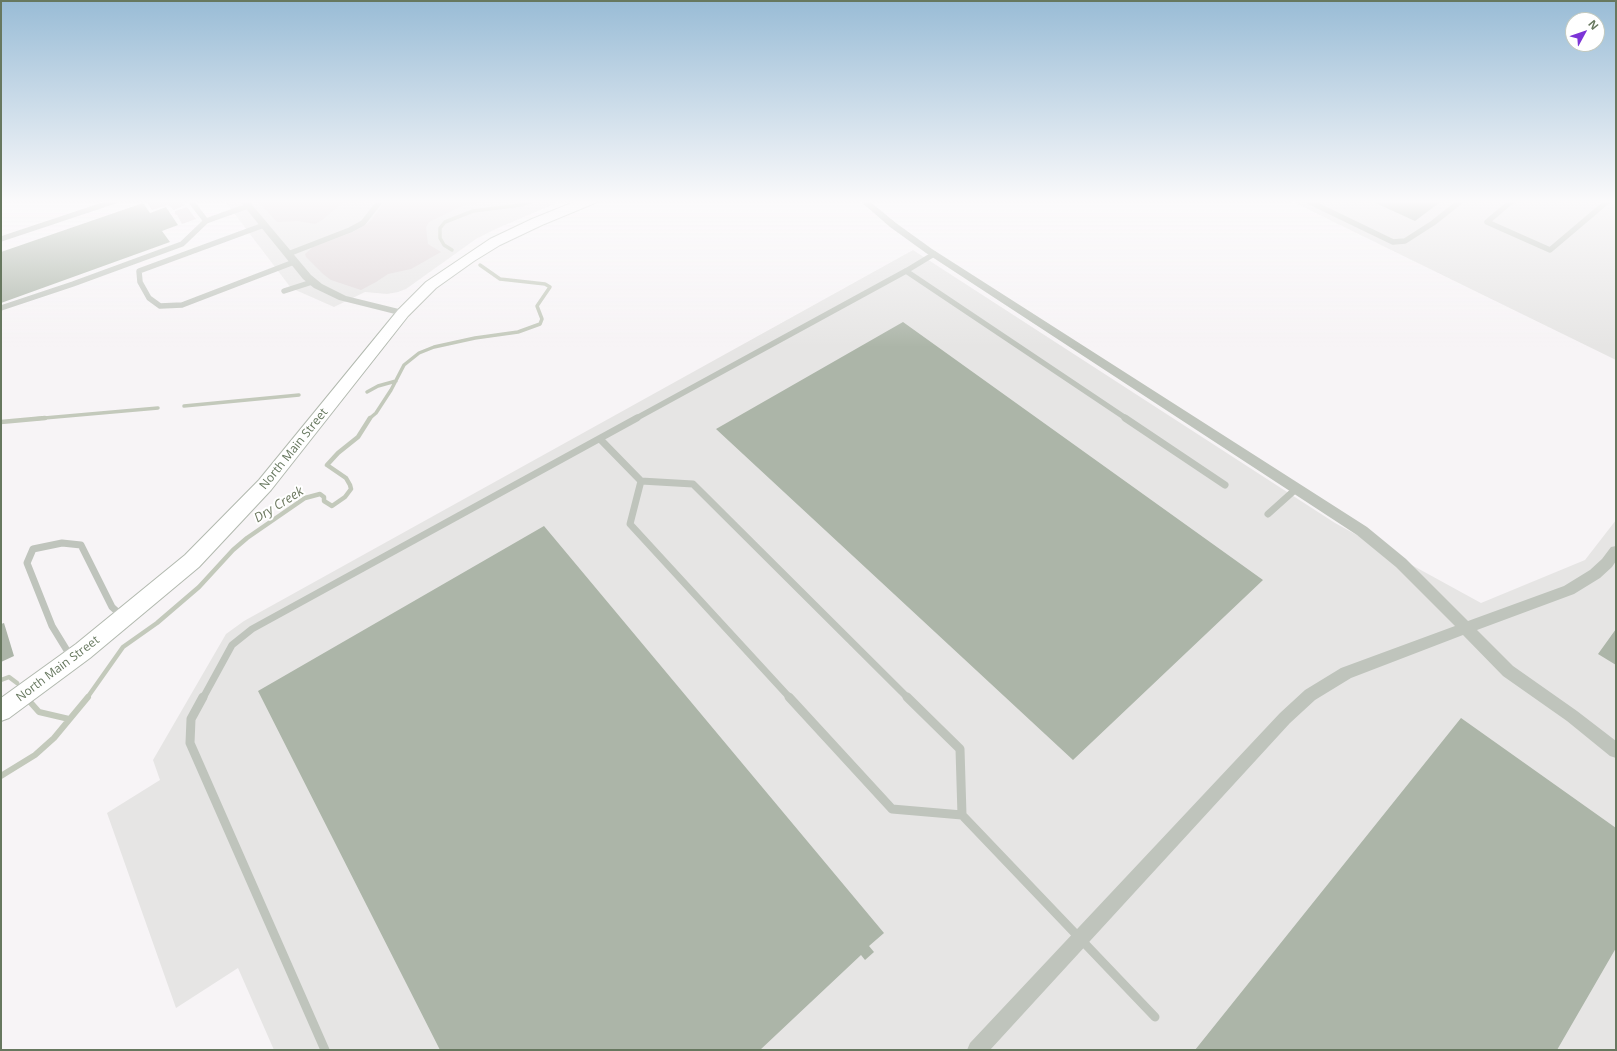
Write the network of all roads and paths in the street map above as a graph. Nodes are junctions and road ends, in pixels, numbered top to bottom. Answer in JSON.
{"nodes":[{"id":1,"x":168,"y":249,"type":"edge"},
{"id":2,"x":199,"y":249,"type":"edge"},
{"id":3,"x":284,"y":249,"type":"edge"},
{"id":4,"x":310,"y":249,"type":"edge"},
{"id":5,"x":484,"y":249,"type":"edge"},
{"id":6,"x":927,"y":249,"type":"edge"},
{"id":7,"x":934,"y":254,"type":"junction"},
{"id":8,"x":291,"y":258,"type":"junction"},
{"id":9,"x":906,"y":271,"type":"junction"},
{"id":10,"x":312,"y":282,"type":"junction"},
{"id":11,"x":284,"y":292,"type":"dead end"},
{"id":12,"x":1,"y":308,"type":"edge"},
{"id":13,"x":403,"y":313,"type":"junction"},
{"id":14,"x":600,"y":439,"type":"junction"},
{"id":15,"x":641,"y":481,"type":"junction"},
{"id":16,"x":1225,"y":485,"type":"dead end"},
{"id":17,"x":1297,"y":488,"type":"junction"},
{"id":18,"x":1268,"y":514,"type":"dead end"},
{"id":19,"x":1616,"y":551,"type":"edge"},
{"id":20,"x":123,"y":618,"type":"junction"},
{"id":21,"x":1466,"y":629,"type":"junction"},
{"id":22,"x":72,"y":659,"type":"junction"},
{"id":23,"x":1,"y":711,"type":"edge"},
{"id":24,"x":1616,"y":751,"type":"edge"},
{"id":25,"x":962,"y":815,"type":"junction"},
{"id":26,"x":1080,"y":939,"type":"junction"},
{"id":27,"x":1155,"y":1017,"type":"dead end"},
{"id":28,"x":325,"y":1050,"type":"edge"},
{"id":29,"x":978,"y":1050,"type":"edge"}],
"edges":[{"from":1,"to":12,"type":"lane"},
{"from":2,"to":8,"type":"lane"},
{"from":3,"to":8,"type":"street"},
{"from":4,"to":8,"type":"lane"},
{"from":5,"to":13,"type":"street","name":"North Main Street"},
{"from":6,"to":7,"type":"street"},
{"from":7,"to":9,"type":"lane"},
{"from":7,"to":17,"type":"street"},
{"from":8,"to":10,"type":"street"},
{"from":9,"to":14,"type":"lane"},
{"from":9,"to":16,"type":"lane"},
{"from":10,"to":11,"type":"lane"},
{"from":10,"to":13,"type":"street"},
{"from":13,"to":20,"type":"street","name":"North Main Street"},
{"from":14,"to":15,"type":"lane"},
{"from":14,"to":28,"type":"lane"},
{"from":15,"to":25,"type":"lane"},
{"from":15,"to":25,"type":"lane"},
{"from":17,"to":18,"type":"lane"},
{"from":17,"to":21,"type":"street"},
{"from":19,"to":21,"type":"street"},
{"from":20,"to":22,"type":"street","name":"North Main Street"},
{"from":20,"to":22,"type":"lane"},
{"from":21,"to":24,"type":"street"},
{"from":21,"to":26,"type":"street"},
{"from":22,"to":23,"type":"street","name":"North Main Street"},
{"from":25,"to":26,"type":"lane"},
{"from":26,"to":27,"type":"lane"},
{"from":26,"to":29,"type":"street"}]}
